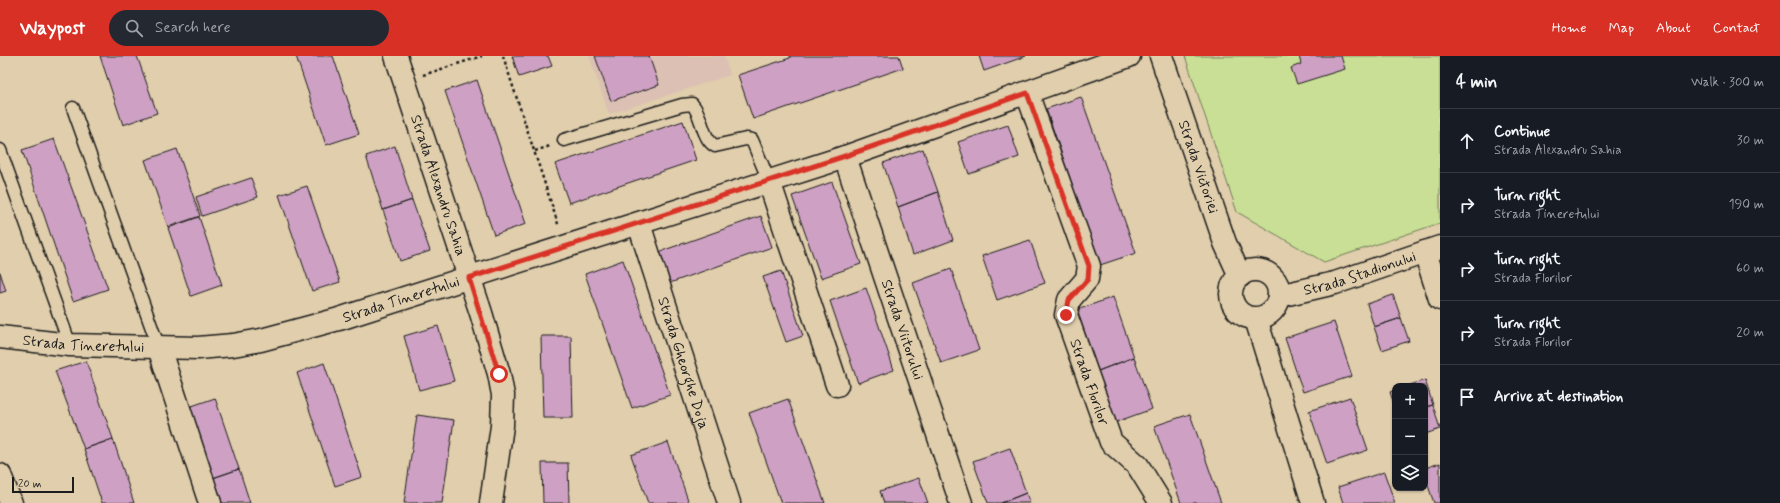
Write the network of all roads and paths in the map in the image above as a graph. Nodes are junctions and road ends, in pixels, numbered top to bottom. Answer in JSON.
{"nodes":[{"id":1,"x":396,"y":56,"type":"edge"},
{"id":2,"x":482,"y":56,"type":"edge"},
{"id":3,"x":504,"y":56,"type":"edge"},
{"id":4,"x":1129,"y":56,"type":"edge"},
{"id":5,"x":1161,"y":56,"type":"edge"},
{"id":6,"x":421,"y":69,"type":"dead end"},
{"id":7,"x":423,"y":76,"type":"junction"},
{"id":8,"x":426,"y":83,"type":"dead end"},
{"id":9,"x":1027,"y":93,"type":"junction"},
{"id":10,"x":73,"y":108,"type":"dead end"},
{"id":11,"x":564,"y":140,"type":"dead end"},
{"id":12,"x":0,"y":150,"type":"edge"},
{"id":13,"x":845,"y":156,"type":"junction"},
{"id":14,"x":769,"y":181,"type":"junction"},
{"id":15,"x":639,"y":224,"type":"junction"},
{"id":16,"x":561,"y":234,"type":"dead end"},
{"id":17,"x":1432,"y":249,"type":"edge"},
{"id":18,"x":1240,"y":276,"type":"junction"},
{"id":19,"x":469,"y":278,"type":"junction"},
{"id":20,"x":1279,"y":296,"type":"junction"},
{"id":21,"x":1440,"y":299,"type":"edge"},
{"id":22,"x":1256,"y":319,"type":"junction"},
{"id":23,"x":0,"y":337,"type":"edge"},
{"id":24,"x":70,"y":345,"type":"junction"},
{"id":25,"x":159,"y":348,"type":"junction"},
{"id":26,"x":837,"y":385,"type":"dead end"},
{"id":27,"x":0,"y":475,"type":"edge"},
{"id":28,"x":11,"y":503,"type":"edge"},
{"id":29,"x":210,"y":503,"type":"edge"},
{"id":30,"x":491,"y":503,"type":"edge"},
{"id":31,"x":729,"y":503,"type":"edge"},
{"id":32,"x":961,"y":503,"type":"edge"},
{"id":33,"x":1161,"y":503,"type":"edge"},
{"id":34,"x":1313,"y":503,"type":"edge"}],
"edges":[{"from":1,"to":19,"type":"street","name":"Strada Alexandru Sahia"},
{"from":2,"to":7,"type":"path"},
{"from":3,"to":16,"type":"path"},
{"from":4,"to":9,"type":"street","name":"Strada Tineretului"},
{"from":5,"to":18,"type":"street","name":"Strada Victoriei"},
{"from":6,"to":7,"type":"path"},
{"from":7,"to":8,"type":"path"},
{"from":9,"to":13,"type":"street","name":"Strada Tineretului"},
{"from":9,"to":33,"type":"street","name":"Strada Florilor"},
{"from":10,"to":25,"type":"lane"},
{"from":11,"to":14,"type":"lane"},
{"from":12,"to":24,"type":"lane"},
{"from":13,"to":14,"type":"street","name":"Strada Tineretului"},
{"from":13,"to":32,"type":"street","name":"Strada Viitorului"},
{"from":14,"to":15,"type":"street","name":"Strada Tineretului"},
{"from":14,"to":26,"type":"street"},
{"from":15,"to":19,"type":"street","name":"Strada Tineretului"},
{"from":15,"to":31,"type":"street","name":"Strada Gheorghe Doja"},
{"from":17,"to":20,"type":"street","name":"Strada Stadionului"},
{"from":17,"to":21,"type":"street"},
{"from":18,"to":20,"type":"street"},
{"from":18,"to":22,"type":"street"},
{"from":19,"to":25,"type":"street","name":"Strada Tineretului"},
{"from":19,"to":30,"type":"street","name":"Strada Alexandru Sahia"},
{"from":20,"to":22,"type":"street"},
{"from":22,"to":34,"type":"street"},
{"from":23,"to":24,"type":"street","name":"Strada Tineretului"},
{"from":24,"to":25,"type":"street","name":"Strada Tineretului"},
{"from":25,"to":29,"type":"street"},
{"from":27,"to":28,"type":"street"}]}
